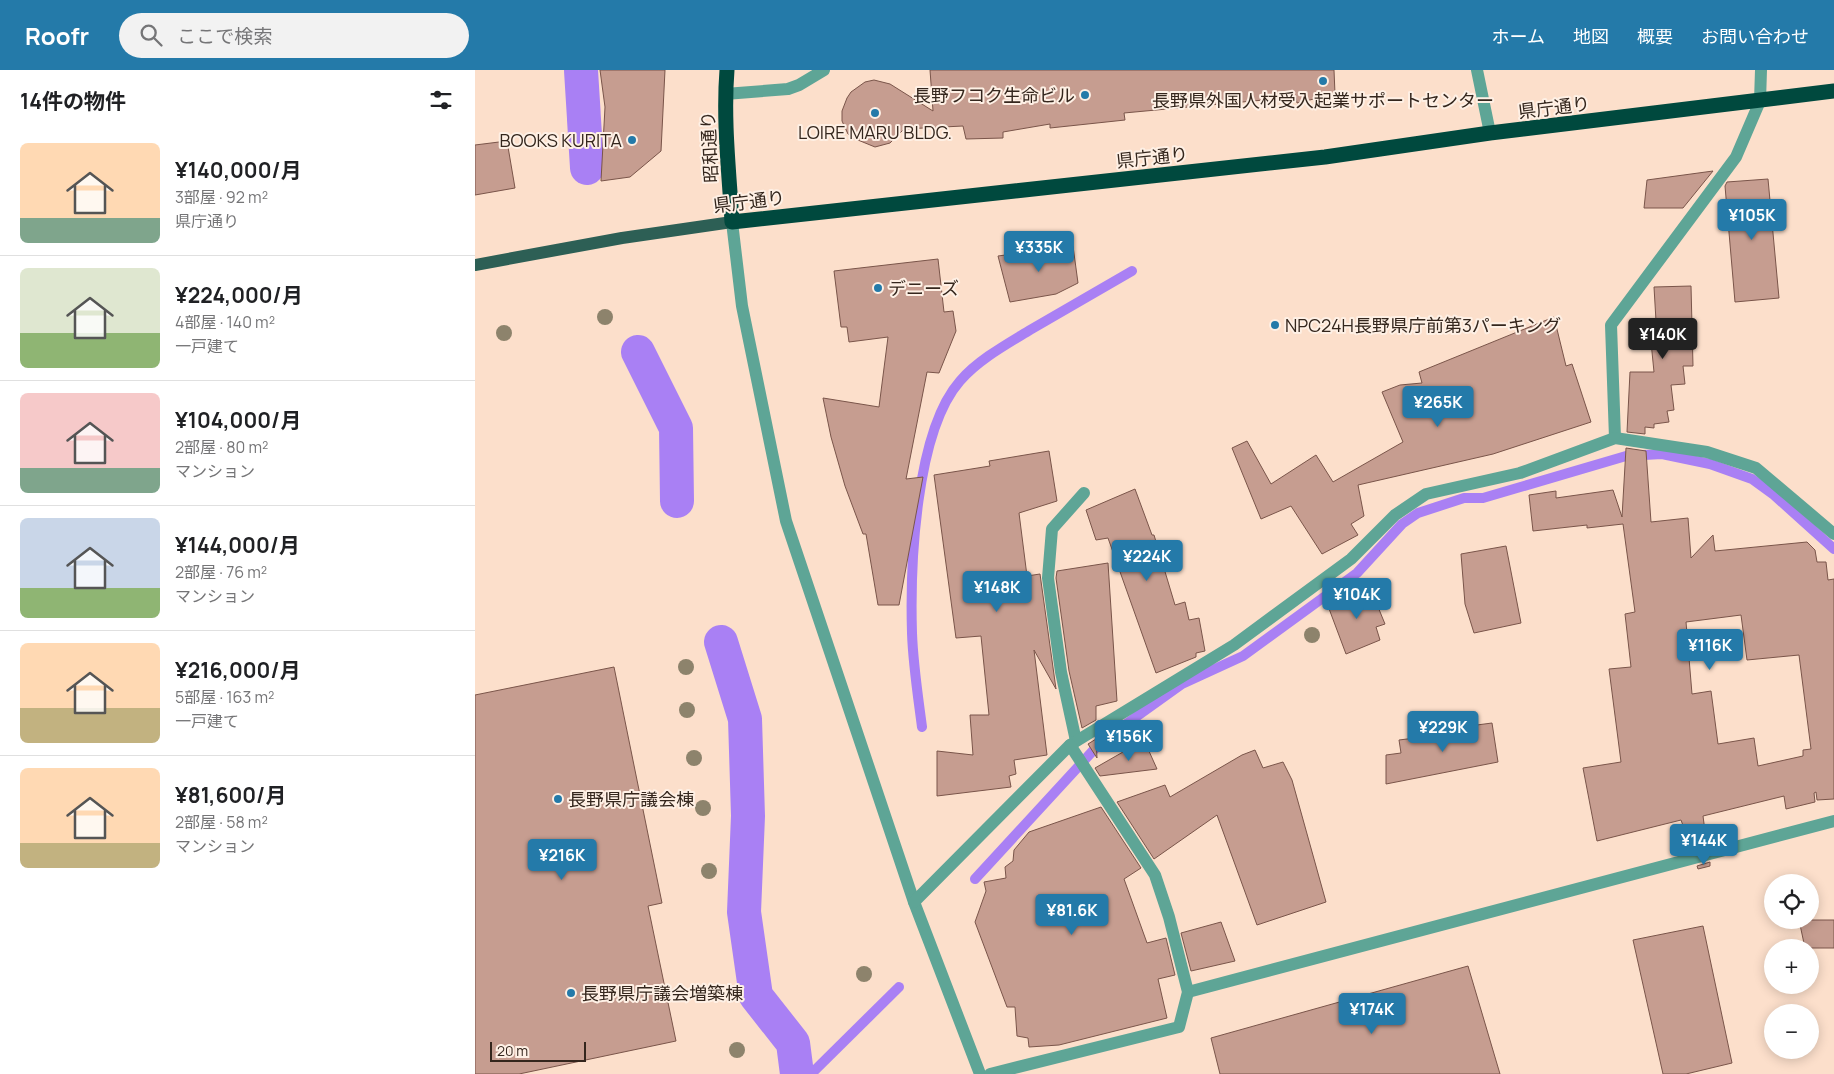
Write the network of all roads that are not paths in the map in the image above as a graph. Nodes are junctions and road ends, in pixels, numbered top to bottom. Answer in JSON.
{"nodes":[{"id":1,"x":727,"y":70,"type":"edge"},
{"id":2,"x":824,"y":70,"type":"edge"},
{"id":3,"x":1477,"y":70,"type":"edge"},
{"id":4,"x":1761,"y":70,"type":"edge"},
{"id":5,"x":1834,"y":92,"type":"edge"},
{"id":6,"x":725,"y":94,"type":"junction"},
{"id":7,"x":1761,"y":101,"type":"junction"},
{"id":8,"x":1490,"y":133,"type":"junction"},
{"id":9,"x":732,"y":222,"type":"junction"},
{"id":10,"x":475,"y":265,"type":"edge"},
{"id":11,"x":1615,"y":438,"type":"junction"},
{"id":12,"x":1084,"y":493,"type":"dead end"},
{"id":13,"x":1834,"y":534,"type":"edge"},
{"id":14,"x":1074,"y":747,"type":"junction"},
{"id":15,"x":1834,"y":821,"type":"edge"},
{"id":16,"x":914,"y":902,"type":"junction"},
{"id":17,"x":1187,"y":992,"type":"junction"},
{"id":18,"x":980,"y":1074,"type":"edge"},
{"id":19,"x":990,"y":1074,"type":"edge"}],
"edges":[{"from":1,"to":6,"type":"highway","name":"昭和通り"},
{"from":2,"to":6,"type":"street"},
{"from":3,"to":8,"type":"street"},
{"from":4,"to":7,"type":"street"},
{"from":5,"to":7,"type":"highway","name":"県庁通り"},
{"from":6,"to":9,"type":"highway","name":"昭和通り"},
{"from":7,"to":8,"type":"highway","name":"県庁通り"},
{"from":7,"to":11,"type":"street"},
{"from":8,"to":9,"type":"highway","name":"県庁通り"},
{"from":9,"to":10,"type":"main road","name":"県庁通り"},
{"from":9,"to":16,"type":"street"},
{"from":11,"to":13,"type":"street"},
{"from":11,"to":14,"type":"street"},
{"from":12,"to":14,"type":"street"},
{"from":14,"to":16,"type":"street"},
{"from":14,"to":17,"type":"street"},
{"from":15,"to":17,"type":"street"},
{"from":16,"to":18,"type":"street"},
{"from":17,"to":19,"type":"street"}]}
